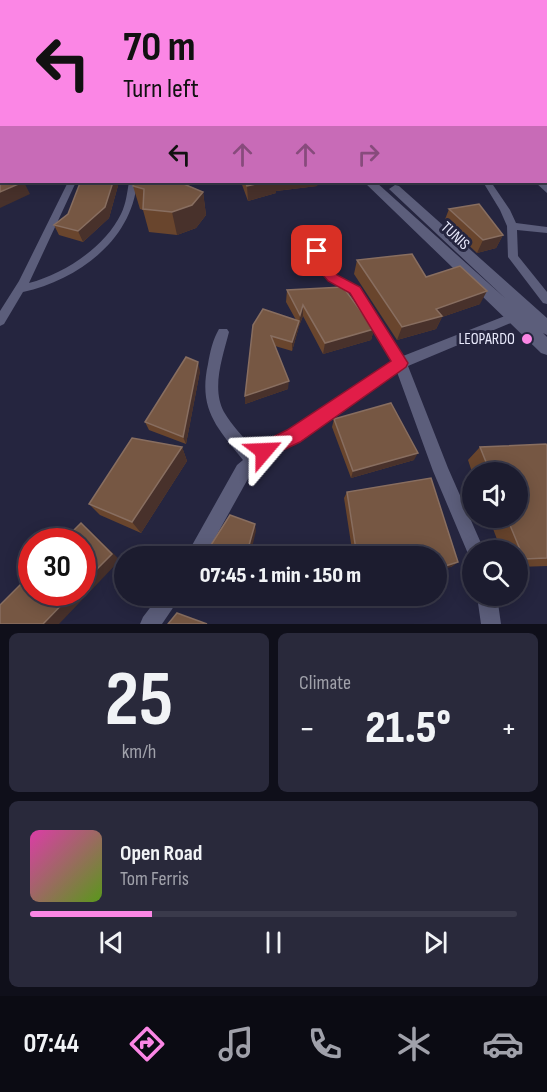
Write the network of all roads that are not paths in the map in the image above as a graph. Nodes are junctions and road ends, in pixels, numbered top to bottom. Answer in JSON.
{"nodes":[{"id":1,"x":72,"y":183,"type":"edge"},
{"id":2,"x":133,"y":183,"type":"edge"},
{"id":3,"x":371,"y":183,"type":"edge"},
{"id":4,"x":387,"y":183,"type":"edge"},
{"id":5,"x":488,"y":183,"type":"edge"},
{"id":6,"x":512,"y":225,"type":"junction"},
{"id":7,"x":547,"y":230,"type":"edge"},
{"id":8,"x":317,"y":251,"type":"dead end"},
{"id":9,"x":20,"y":289,"type":"junction"},
{"id":10,"x":547,"y":300,"type":"edge"},
{"id":11,"x":514,"y":317,"type":"junction"},
{"id":12,"x":0,"y":321,"type":"edge"},
{"id":13,"x":547,"y":328,"type":"edge"},
{"id":14,"x":223,"y":332,"type":"dead end"},
{"id":15,"x":547,"y":348,"type":"edge"},
{"id":16,"x":400,"y":363,"type":"junction"},
{"id":17,"x":254,"y":461,"type":"junction"},
{"id":18,"x":471,"y":540,"type":"edge"},
{"id":19,"x":201,"y":546,"type":"edge"},
{"id":20,"x":164,"y":606,"type":"edge"},
{"id":21,"x":488,"y":606,"type":"edge"},
{"id":22,"x":150,"y":624,"type":"edge"},
{"id":23,"x":491,"y":624,"type":"edge"}],
"edges":[{"from":1,"to":9,"type":"street"},
{"from":2,"to":9,"type":"street"},
{"from":3,"to":11,"type":"main road","name":"TUNIS"},
{"from":4,"to":13,"type":"main road"},
{"from":5,"to":6,"type":"street"},
{"from":6,"to":7,"type":"street"},
{"from":6,"to":10,"type":"street"},
{"from":8,"to":16,"type":"street"},
{"from":9,"to":12,"type":"street"},
{"from":11,"to":15,"type":"main road","name":"TUNIS"},
{"from":11,"to":16,"type":"street"},
{"from":14,"to":17,"type":"street"},
{"from":16,"to":17,"type":"street"},
{"from":16,"to":18,"type":"street"},
{"from":17,"to":19,"type":"street"},
{"from":20,"to":22,"type":"street"},
{"from":21,"to":23,"type":"street"}]}
